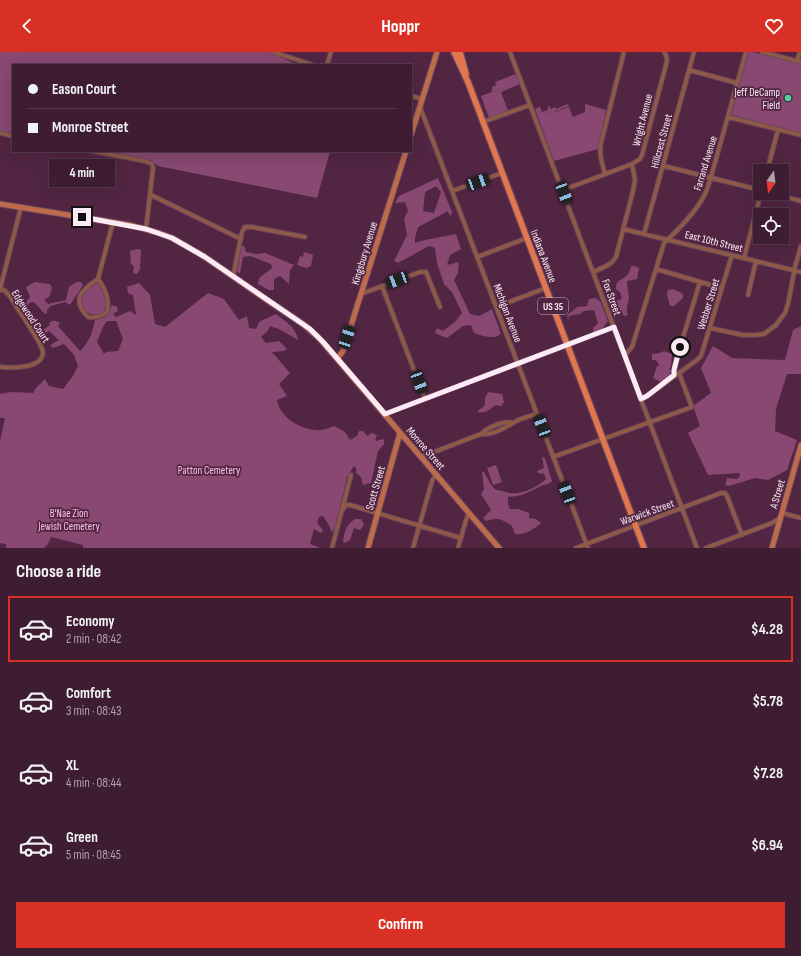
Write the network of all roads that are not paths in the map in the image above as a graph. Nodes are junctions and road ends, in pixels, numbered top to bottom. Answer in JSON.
{"nodes":[{"id":1,"x":273,"y":52,"type":"edge"},
{"id":2,"x":331,"y":52,"type":"edge"},
{"id":3,"x":437,"y":52,"type":"edge"},
{"id":4,"x":454,"y":52,"type":"edge"},
{"id":5,"x":460,"y":52,"type":"edge"},
{"id":6,"x":510,"y":52,"type":"edge"},
{"id":7,"x":624,"y":52,"type":"edge"},
{"id":8,"x":664,"y":52,"type":"edge"},
{"id":9,"x":694,"y":52,"type":"edge"},
{"id":10,"x":746,"y":52,"type":"edge"},
{"id":11,"x":762,"y":52,"type":"edge"},
{"id":12,"x":800,"y":52,"type":"edge"},
{"id":13,"x":799,"y":61,"type":"edge"},
{"id":14,"x":310,"y":64,"type":"edge"},
{"id":15,"x":328,"y":64,"type":"edge"},
{"id":16,"x":689,"y":70,"type":"junction"},
{"id":17,"x":468,"y":82,"type":"junction"},
{"id":18,"x":737,"y":83,"type":"junction"},
{"id":19,"x":412,"y":96,"type":"edge"},
{"id":20,"x":422,"y":99,"type":"junction"},
{"id":21,"x":530,"y":105,"type":"junction"},
{"id":22,"x":420,"y":107,"type":"junction"},
{"id":23,"x":728,"y":116,"type":"junction"},
{"id":24,"x":483,"y":122,"type":"junction"},
{"id":25,"x":778,"y":130,"type":"junction"},
{"id":26,"x":412,"y":132,"type":"edge"},
{"id":27,"x":0,"y":133,"type":"edge"},
{"id":28,"x":12,"y":136,"type":"edge"},
{"id":29,"x":801,"y":136,"type":"edge"},
{"id":30,"x":97,"y":152,"type":"edge"},
{"id":31,"x":406,"y":152,"type":"edge"},
{"id":32,"x":632,"y":164,"type":"junction"},
{"id":33,"x":769,"y":164,"type":"edge"},
{"id":34,"x":664,"y":166,"type":"junction"},
{"id":35,"x":502,"y":173,"type":"junction"},
{"id":36,"x":605,"y":174,"type":"junction"},
{"id":37,"x":711,"y":177,"type":"junction"},
{"id":38,"x":563,"y":190,"type":"junction"},
{"id":39,"x":753,"y":190,"type":"edge"},
{"id":40,"x":452,"y":191,"type":"junction"},
{"id":41,"x":151,"y":195,"type":"junction"},
{"id":42,"x":789,"y":198,"type":"edge"},
{"id":43,"x":758,"y":200,"type":"edge"},
{"id":44,"x":801,"y":201,"type":"edge"},
{"id":45,"x":0,"y":204,"type":"edge"},
{"id":46,"x":21,"y":208,"type":"junction"},
{"id":47,"x":622,"y":212,"type":"dead end"},
{"id":48,"x":627,"y":213,"type":"junction"},
{"id":49,"x":113,"y":222,"type":"junction"},
{"id":50,"x":146,"y":229,"type":"junction"},
{"id":51,"x":623,"y":229,"type":"junction"},
{"id":52,"x":644,"y":234,"type":"junction"},
{"id":53,"x":305,"y":237,"type":"dead end"},
{"id":54,"x":527,"y":238,"type":"junction"},
{"id":55,"x":241,"y":239,"type":"junction"},
{"id":56,"x":668,"y":240,"type":"junction"},
{"id":57,"x":801,"y":246,"type":"edge"},
{"id":58,"x":732,"y":255,"type":"junction"},
{"id":59,"x":477,"y":257,"type":"junction"},
{"id":60,"x":744,"y":258,"type":"junction"},
{"id":61,"x":756,"y":261,"type":"junction"},
{"id":62,"x":656,"y":269,"type":"junction"},
{"id":63,"x":795,"y":270,"type":"junction"},
{"id":64,"x":594,"y":272,"type":"junction"},
{"id":65,"x":801,"y":272,"type":"edge"},
{"id":66,"x":234,"y":277,"type":"junction"},
{"id":67,"x":98,"y":279,"type":"junction"},
{"id":68,"x":700,"y":282,"type":"junction"},
{"id":69,"x":382,"y":286,"type":"junction"},
{"id":70,"x":546,"y":288,"type":"junction"},
{"id":71,"x":721,"y":288,"type":"junction"},
{"id":72,"x":0,"y":289,"type":"edge"},
{"id":73,"x":361,"y":294,"type":"junction"},
{"id":74,"x":748,"y":295,"type":"dead end"},
{"id":75,"x":496,"y":307,"type":"junction"},
{"id":76,"x":440,"y":308,"type":"dead end"},
{"id":77,"x":614,"y":327,"type":"junction"},
{"id":78,"x":710,"y":328,"type":"junction"},
{"id":79,"x":567,"y":345,"type":"junction"},
{"id":80,"x":625,"y":356,"type":"junction"},
{"id":81,"x":337,"y":358,"type":"junction"},
{"id":82,"x":518,"y":364,"type":"junction"},
{"id":83,"x":0,"y":367,"type":"edge"},
{"id":84,"x":679,"y":373,"type":"junction"},
{"id":85,"x":674,"y":375,"type":"junction"},
{"id":86,"x":425,"y":399,"type":"junction"},
{"id":87,"x":641,"y":399,"type":"junction"},
{"id":88,"x":385,"y":414,"type":"junction"},
{"id":89,"x":537,"y":414,"type":"junction"},
{"id":90,"x":650,"y":423,"type":"junction"},
{"id":91,"x":400,"y":433,"type":"junction"},
{"id":92,"x":603,"y":440,"type":"junction"},
{"id":93,"x":801,"y":445,"type":"edge"},
{"id":94,"x":553,"y":456,"type":"junction"},
{"id":95,"x":421,"y":457,"type":"junction"},
{"id":96,"x":436,"y":474,"type":"junction"},
{"id":97,"x":351,"y":475,"type":"dead end"},
{"id":98,"x":683,"y":508,"type":"junction"},
{"id":99,"x":343,"y":509,"type":"junction"},
{"id":100,"x":469,"y":513,"type":"junction"},
{"id":101,"x":378,"y":514,"type":"junction"},
{"id":102,"x":782,"y":515,"type":"junction"},
{"id":103,"x":801,"y":518,"type":"edge"},
{"id":104,"x":419,"y":525,"type":"junction"},
{"id":105,"x":636,"y":526,"type":"junction"},
{"id":106,"x":742,"y":535,"type":"junction"},
{"id":107,"x":461,"y":538,"type":"junction"},
{"id":108,"x":587,"y":546,"type":"edge"},
{"id":109,"x":332,"y":548,"type":"edge"},
{"id":110,"x":368,"y":548,"type":"edge"},
{"id":111,"x":413,"y":548,"type":"edge"},
{"id":112,"x":458,"y":548,"type":"edge"},
{"id":113,"x":499,"y":548,"type":"edge"},
{"id":114,"x":576,"y":548,"type":"edge"},
{"id":115,"x":644,"y":548,"type":"edge"},
{"id":116,"x":697,"y":548,"type":"edge"},
{"id":117,"x":706,"y":548,"type":"edge"},
{"id":118,"x":772,"y":548,"type":"edge"}],
"edges":[{"from":1,"to":14,"type":"street"},
{"from":2,"to":15,"type":"street"},
{"from":3,"to":20,"type":"main road"},
{"from":4,"to":17,"type":"main road","name":"Indiana Avenue","number":"US 35"},
{"from":5,"to":17,"type":"main road","name":"Indiana Avenue","number":"US 35"},
{"from":6,"to":21,"type":"street","name":"Fox Street"},
{"from":7,"to":36,"type":"street"},
{"from":8,"to":32,"type":"street","name":"Wright Avenue"},
{"from":9,"to":16,"type":"street","name":"Hillcrest Street"},
{"from":10,"to":18,"type":"street","name":"Farrand Avenue"},
{"from":11,"to":13,"type":"street"},
{"from":12,"to":13,"type":"street"},
{"from":16,"to":18,"type":"street"},
{"from":16,"to":34,"type":"street","name":"Hillcrest Street"},
{"from":17,"to":24,"type":"main road","name":"Indiana Avenue","number":"US 35"},
{"from":18,"to":23,"type":"street","name":"Farrand Avenue"},
{"from":19,"to":20,"type":"street"},
{"from":20,"to":22,"type":"main road"},
{"from":21,"to":24,"type":"street"},
{"from":21,"to":38,"type":"street","name":"Fox Street"},
{"from":22,"to":26,"type":"main road"},
{"from":22,"to":40,"type":"street","name":"Michigan Avenue"},
{"from":23,"to":25,"type":"street"},
{"from":23,"to":37,"type":"street","name":"Farrand Avenue"},
{"from":24,"to":35,"type":"main road","name":"Indiana Avenue","number":"US 35"},
{"from":25,"to":29,"type":"street"},
{"from":25,"to":33,"type":"street"},
{"from":27,"to":28,"type":"street"},
{"from":30,"to":41,"type":"street"},
{"from":31,"to":73,"type":"main road","name":"Kingsbury Avenue"},
{"from":32,"to":36,"type":"street"},
{"from":32,"to":48,"type":"street"},
{"from":34,"to":37,"type":"street"},
{"from":34,"to":52,"type":"street","name":"Hillcrest Street"},
{"from":35,"to":40,"type":"street"},
{"from":35,"to":54,"type":"main road","name":"Indiana Avenue","number":"US 35"},
{"from":36,"to":38,"type":"street"},
{"from":37,"to":39,"type":"street"},
{"from":37,"to":56,"type":"street","name":"Farrand Avenue"},
{"from":38,"to":64,"type":"street","name":"Fox Street"},
{"from":40,"to":59,"type":"street","name":"Michigan Avenue"},
{"from":41,"to":50,"type":"street"},
{"from":41,"to":55,"type":"street"},
{"from":42,"to":44,"type":"street"},
{"from":43,"to":60,"type":"street"},
{"from":45,"to":46,"type":"main road","name":"Monroe Street"},
{"from":46,"to":49,"type":"main road","name":"Monroe Street"},
{"from":46,"to":72,"type":"street"},
{"from":47,"to":48,"type":"street"},
{"from":48,"to":51,"type":"street"},
{"from":49,"to":50,"type":"main road","name":"Monroe Street"},
{"from":49,"to":67,"type":"street"},
{"from":50,"to":66,"type":"main road","name":"Monroe Street"},
{"from":51,"to":52,"type":"street","name":"East 10th Street"},
{"from":51,"to":64,"type":"street"},
{"from":52,"to":56,"type":"street","name":"East 10th Street"},
{"from":53,"to":55,"type":"street"},
{"from":54,"to":59,"type":"street"},
{"from":54,"to":70,"type":"main road","name":"Indiana Avenue","number":"US 35"},
{"from":55,"to":66,"type":"street"},
{"from":56,"to":58,"type":"street","name":"East 10th Street"},
{"from":56,"to":62,"type":"street","name":"Farrand Avenue"},
{"from":57,"to":63,"type":"street"},
{"from":58,"to":60,"type":"street","name":"East 10th Street"},
{"from":58,"to":71,"type":"street","name":"Webber Street"},
{"from":59,"to":75,"type":"street","name":"Michigan Avenue"},
{"from":60,"to":61,"type":"street","name":"East 10th Street"},
{"from":61,"to":63,"type":"street","name":"East 10th Street"},
{"from":61,"to":74,"type":"street"},
{"from":62,"to":68,"type":"street"},
{"from":62,"to":80,"type":"street","name":"Farrand Avenue"},
{"from":63,"to":65,"type":"street","name":"East 10th Street"},
{"from":63,"to":78,"type":"street"},
{"from":64,"to":77,"type":"street","name":"Fox Street"},
{"from":66,"to":81,"type":"main road","name":"Monroe Street"},
{"from":67,"to":67,"type":"street"},
{"from":68,"to":71,"type":"street"},
{"from":68,"to":85,"type":"street"},
{"from":69,"to":73,"type":"street"},
{"from":69,"to":76,"type":"street"},
{"from":69,"to":86,"type":"street"},
{"from":70,"to":75,"type":"street"},
{"from":70,"to":79,"type":"main road","name":"Indiana Avenue","number":"US 35"},
{"from":71,"to":78,"type":"street","name":"Webber Street"},
{"from":72,"to":83,"type":"street","name":"Edgewood Court"},
{"from":73,"to":81,"type":"main road","name":"Kingsbury Avenue"},
{"from":75,"to":82,"type":"street","name":"Michigan Avenue"},
{"from":77,"to":79,"type":"street"},
{"from":77,"to":80,"type":"street","name":"Fox Street"},
{"from":78,"to":84,"type":"street","name":"Webber Street"},
{"from":79,"to":82,"type":"street"},
{"from":79,"to":92,"type":"main road","name":"Indiana Avenue","number":"US 35"},
{"from":80,"to":87,"type":"street","name":"Fox Street"},
{"from":81,"to":88,"type":"main road","name":"Monroe Street"},
{"from":82,"to":86,"type":"street"},
{"from":82,"to":89,"type":"street","name":"Michigan Avenue"},
{"from":84,"to":85,"type":"street","name":"Webber Street"},
{"from":84,"to":90,"type":"street"},
{"from":85,"to":87,"type":"street","name":"Webber Street"},
{"from":86,"to":88,"type":"street"},
{"from":87,"to":90,"type":"street","name":"Fox Street"},
{"from":88,"to":91,"type":"main road","name":"Monroe Street"},
{"from":89,"to":94,"type":"street","name":"Michigan Avenue"},
{"from":89,"to":95,"type":"street"},
{"from":90,"to":92,"type":"street"},
{"from":90,"to":98,"type":"street","name":"Fox Street"},
{"from":91,"to":95,"type":"main road","name":"Monroe Street"},
{"from":91,"to":101,"type":"main road","name":"Scott Street"},
{"from":92,"to":94,"type":"street"},
{"from":92,"to":105,"type":"main road","name":"Indiana Avenue","number":"US 35"},
{"from":93,"to":102,"type":"main road","name":"A Street"},
{"from":94,"to":108,"type":"street","name":"Michigan Avenue"},
{"from":95,"to":96,"type":"main road","name":"Monroe Street"},
{"from":96,"to":100,"type":"main road","name":"Monroe Street"},
{"from":96,"to":104,"type":"street"},
{"from":97,"to":99,"type":"street"},
{"from":98,"to":105,"type":"street","name":"Warwick Street"},
{"from":98,"to":106,"type":"street","name":"Warwick Street"},
{"from":98,"to":116,"type":"street","name":"Fox Street"},
{"from":99,"to":101,"type":"street"},
{"from":99,"to":109,"type":"street"},
{"from":100,"to":107,"type":"street"},
{"from":100,"to":113,"type":"main road","name":"Monroe Street"},
{"from":101,"to":104,"type":"street"},
{"from":101,"to":110,"type":"main road","name":"Scott Street"},
{"from":102,"to":103,"type":"street"},
{"from":102,"to":106,"type":"street"},
{"from":102,"to":118,"type":"main road","name":"A Street"},
{"from":104,"to":107,"type":"street"},
{"from":104,"to":111,"type":"street"},
{"from":105,"to":108,"type":"street","name":"Warwick Street"},
{"from":105,"to":115,"type":"main road","name":"Indiana Avenue","number":"US 35"},
{"from":106,"to":117,"type":"street"},
{"from":107,"to":112,"type":"street"},
{"from":108,"to":114,"type":"street","name":"Warwick Street"}]}
